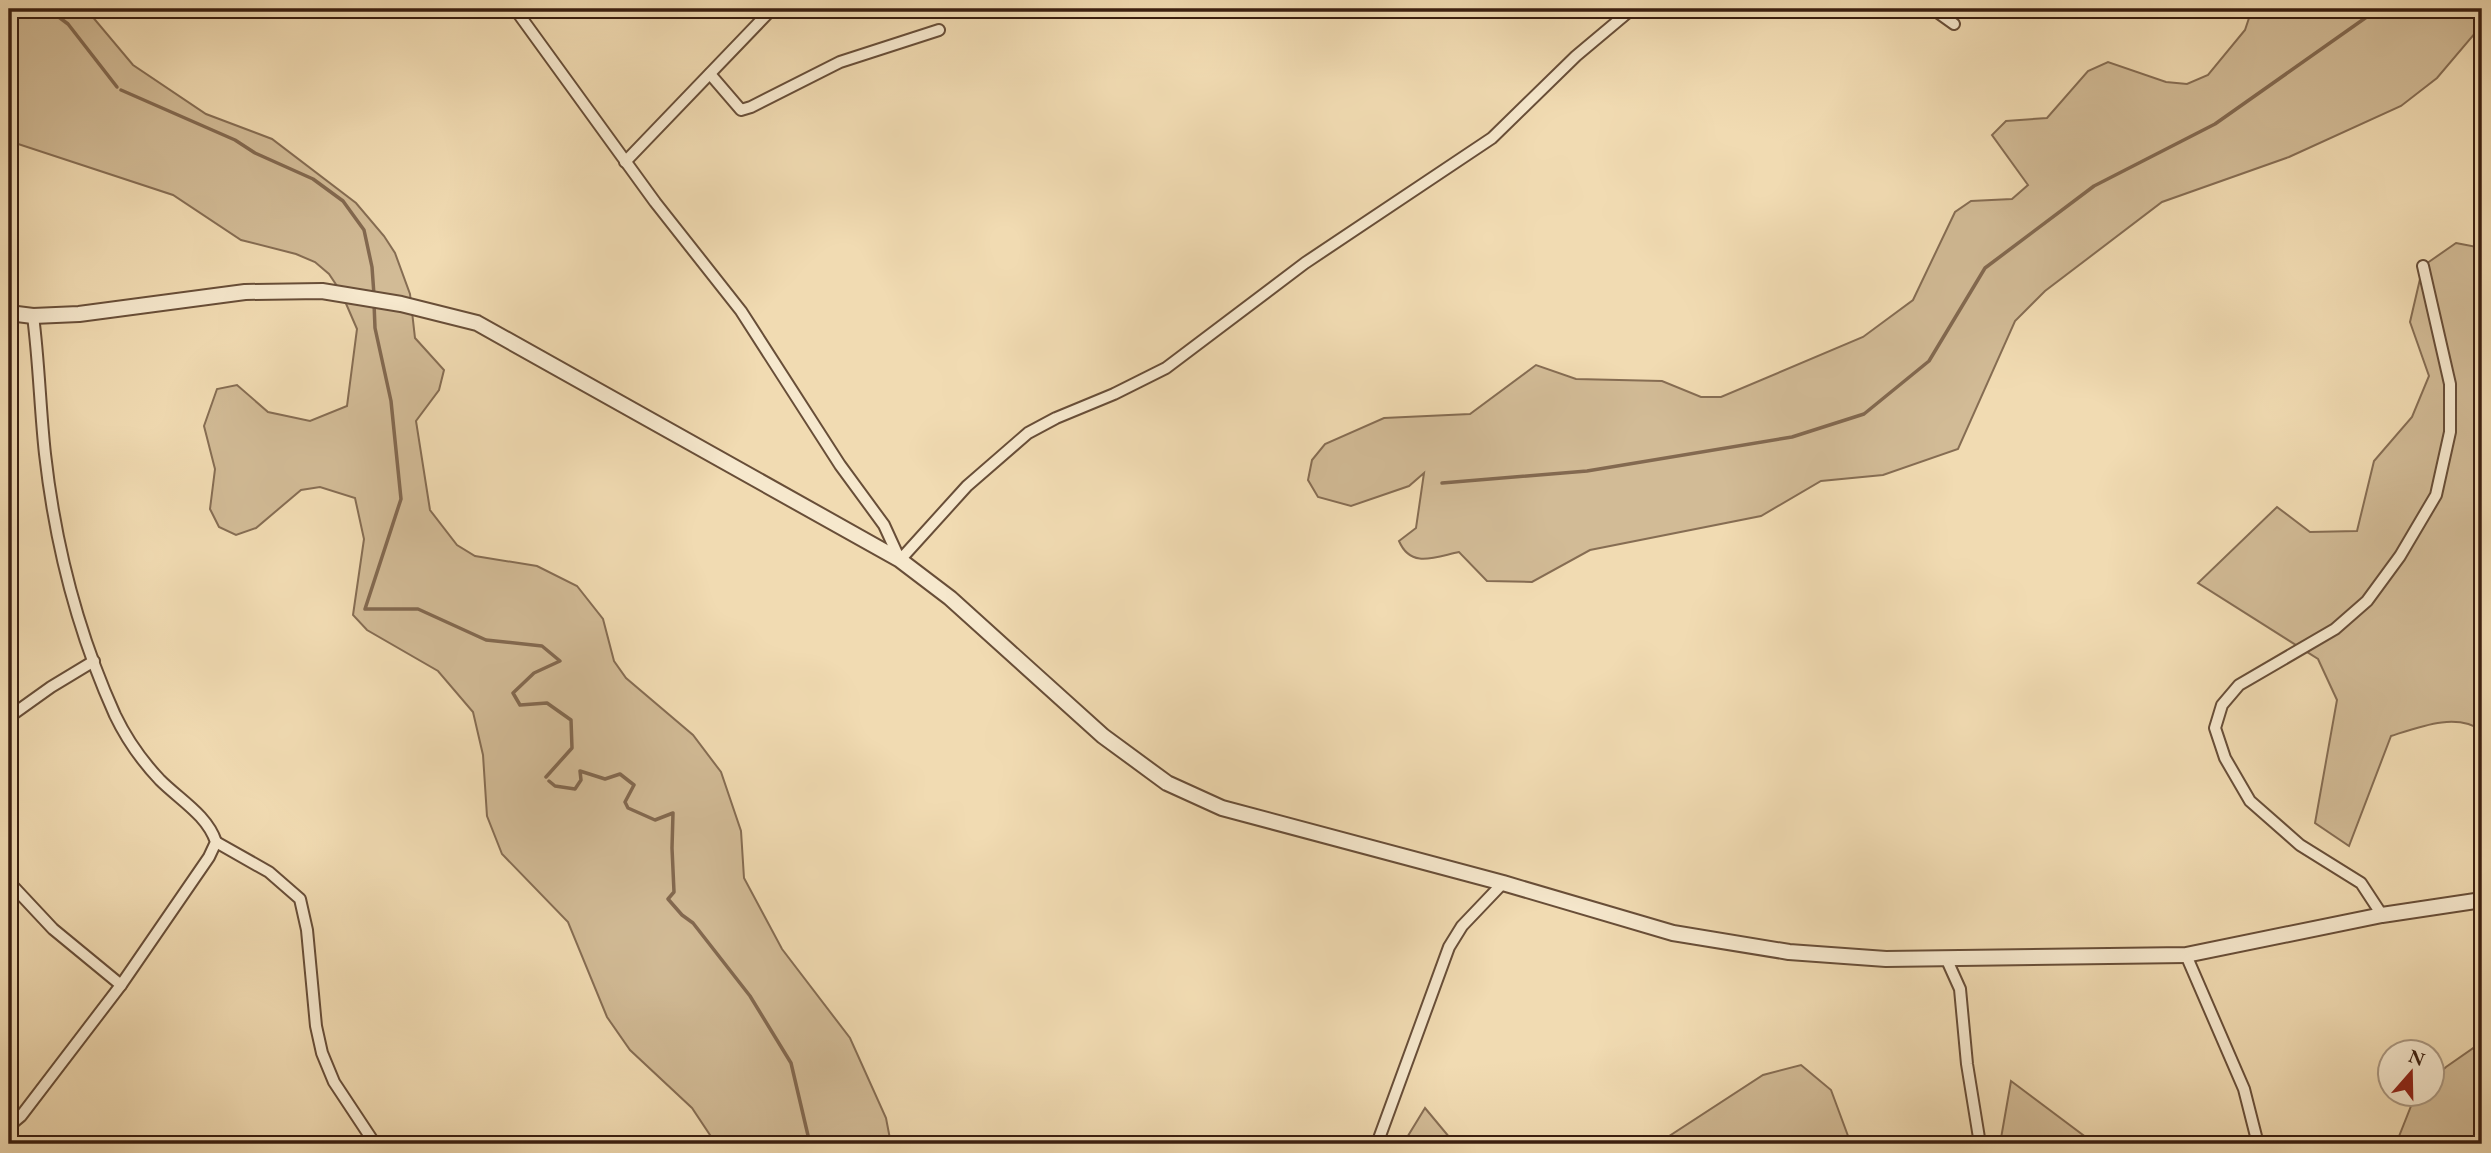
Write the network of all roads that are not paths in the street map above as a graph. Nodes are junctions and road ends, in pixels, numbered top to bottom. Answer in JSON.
{"nodes":[{"id":1,"x":515,"y":9,"type":"edge"},
{"id":2,"x":772,"y":9,"type":"edge"},
{"id":3,"x":1632,"y":9,"type":"edge"},
{"id":4,"x":1933,"y":9,"type":"edge"},
{"id":5,"x":1954,"y":24,"type":"dead end"},
{"id":6,"x":939,"y":30,"type":"dead end"},
{"id":7,"x":710,"y":74,"type":"junction"},
{"id":8,"x":625,"y":162,"type":"junction"},
{"id":9,"x":2423,"y":267,"type":"dead end"},
{"id":10,"x":9,"y":313,"type":"edge"},
{"id":11,"x":33,"y":316,"type":"junction"},
{"id":12,"x":900,"y":560,"type":"junction"},
{"id":13,"x":94,"y":661,"type":"junction"},
{"id":14,"x":9,"y":717,"type":"edge"},
{"id":15,"x":216,"y":842,"type":"junction"},
{"id":16,"x":9,"y":882,"type":"edge"},
{"id":17,"x":1503,"y":883,"type":"junction"},
{"id":18,"x":2482,"y":900,"type":"edge"},
{"id":19,"x":2382,"y":915,"type":"junction"},
{"id":20,"x":2186,"y":955,"type":"junction"},
{"id":21,"x":1946,"y":958,"type":"junction"},
{"id":22,"x":121,"y":985,"type":"junction"},
{"id":23,"x":9,"y":1126,"type":"edge"},
{"id":24,"x":375,"y":1144,"type":"edge"},
{"id":25,"x":1377,"y":1144,"type":"edge"},
{"id":26,"x":1980,"y":1144,"type":"edge"},
{"id":27,"x":2258,"y":1144,"type":"edge"}],
"edges":[{"from":1,"to":8,"type":"street"},
{"from":2,"to":7,"type":"street"},
{"from":3,"to":12,"type":"street"},
{"from":4,"to":5,"type":"street"},
{"from":6,"to":7,"type":"street"},
{"from":7,"to":8,"type":"street"},
{"from":8,"to":12,"type":"street"},
{"from":9,"to":19,"type":"street"},
{"from":10,"to":11,"type":"street"},
{"from":11,"to":12,"type":"street"},
{"from":11,"to":13,"type":"street"},
{"from":12,"to":17,"type":"street"},
{"from":13,"to":14,"type":"street"},
{"from":13,"to":15,"type":"street"},
{"from":15,"to":22,"type":"street"},
{"from":15,"to":24,"type":"street"},
{"from":16,"to":22,"type":"street"},
{"from":17,"to":21,"type":"street"},
{"from":17,"to":25,"type":"street"},
{"from":18,"to":19,"type":"street"},
{"from":19,"to":20,"type":"street"},
{"from":20,"to":21,"type":"street"},
{"from":20,"to":27,"type":"street"},
{"from":21,"to":26,"type":"street"},
{"from":22,"to":23,"type":"street"}]}
